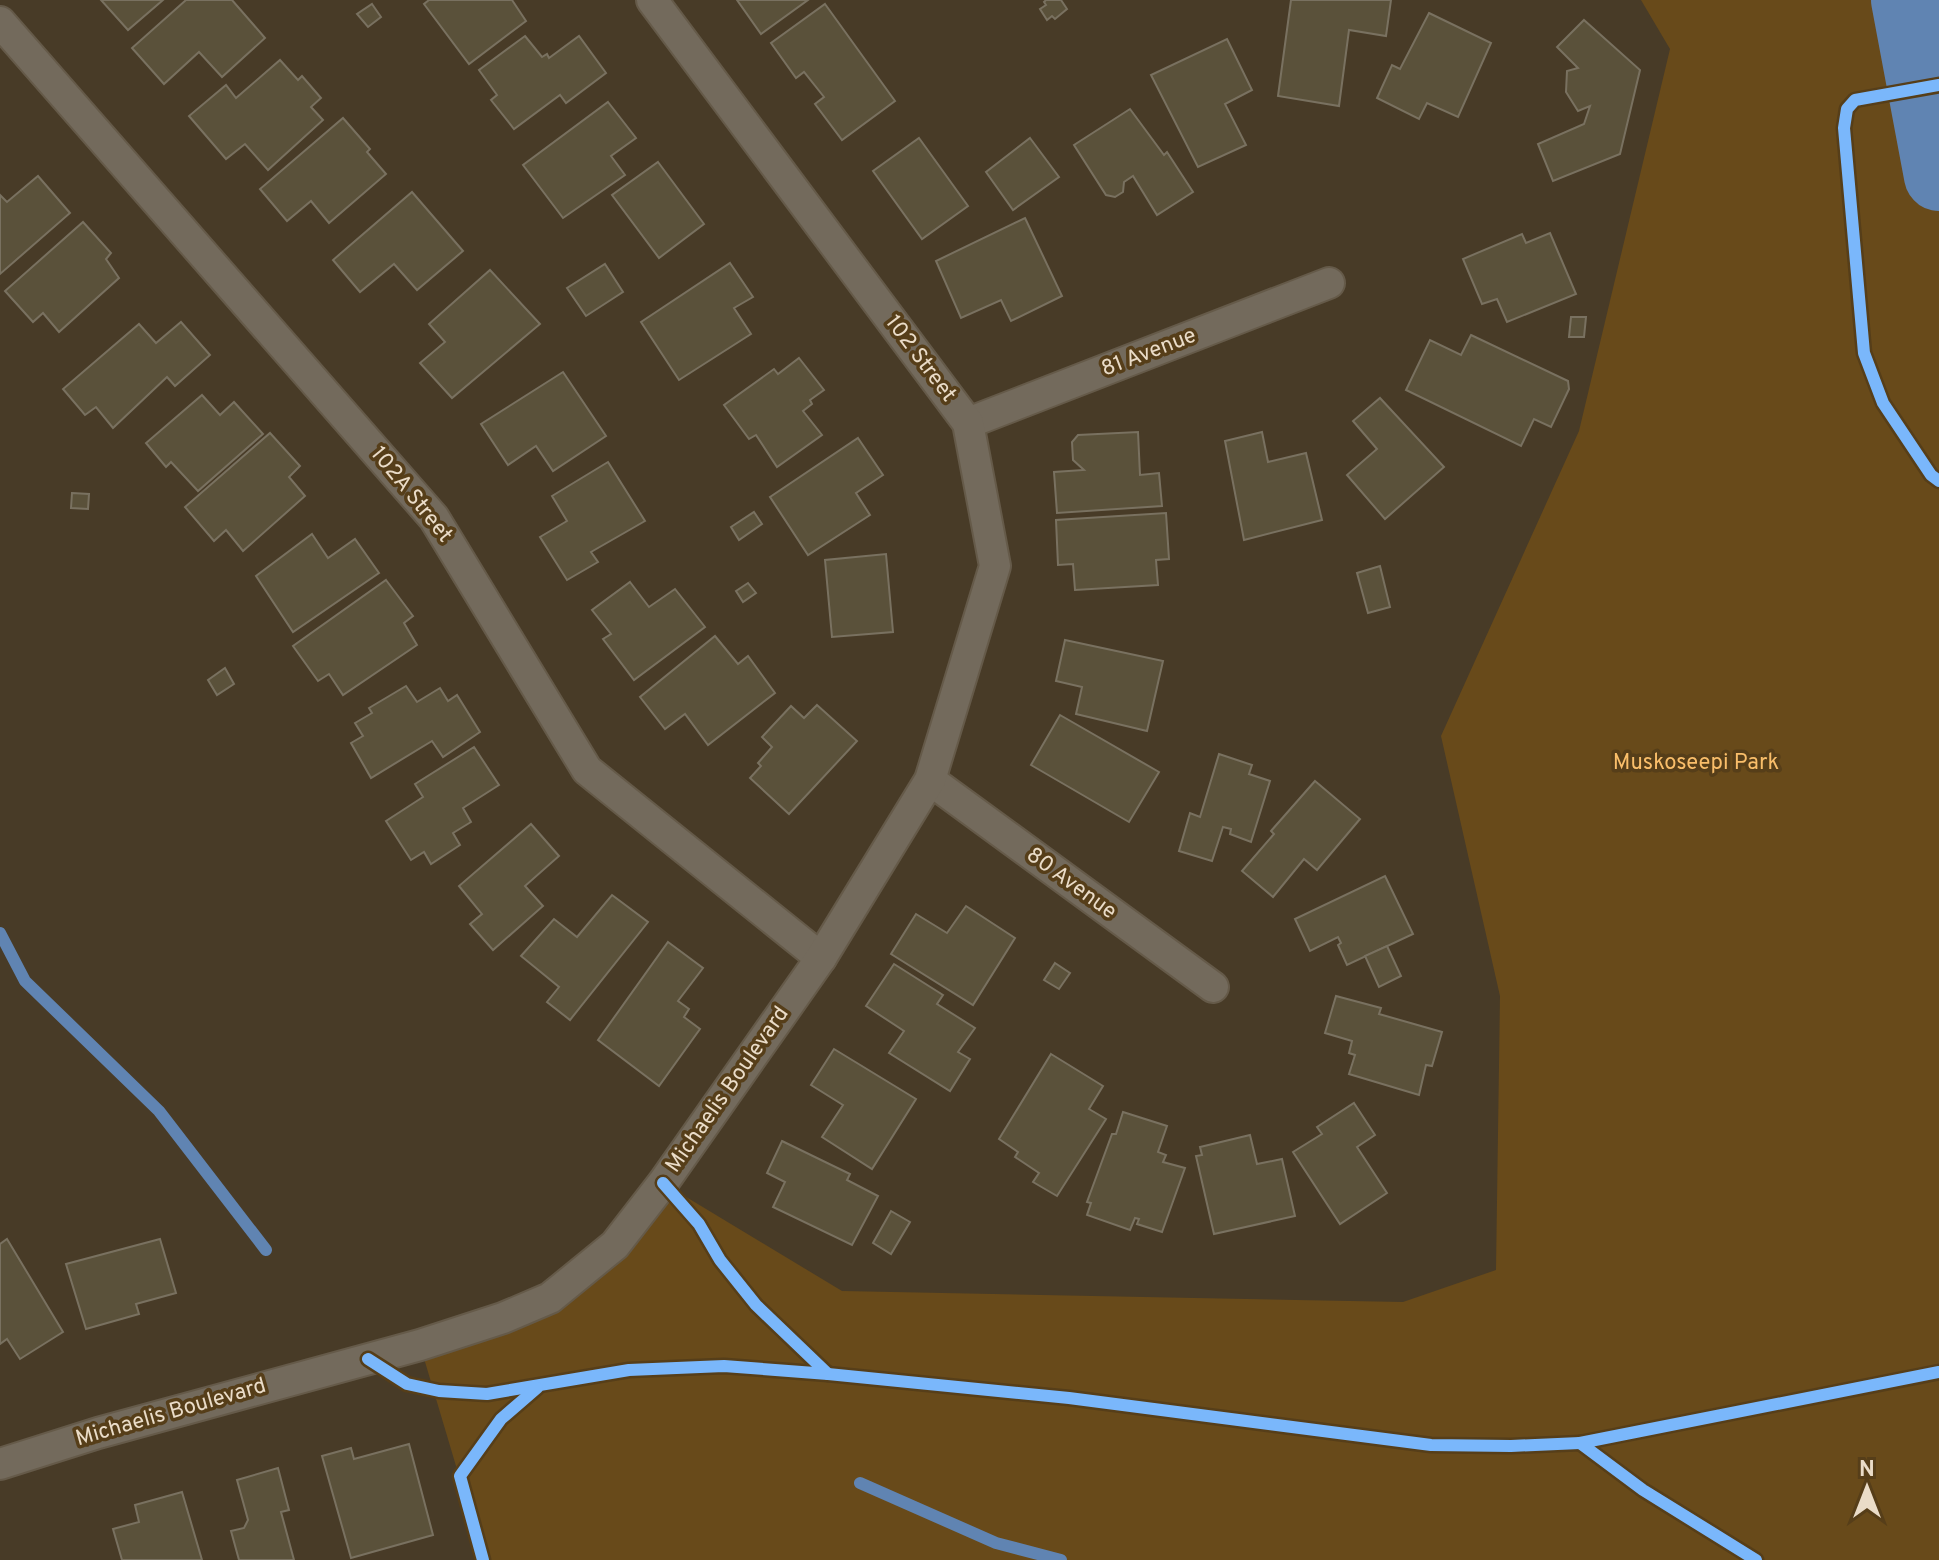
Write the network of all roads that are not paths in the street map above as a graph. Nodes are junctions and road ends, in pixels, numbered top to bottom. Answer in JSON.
{"nodes":[{"id":1,"x":652,"y":0,"type":"edge"},
{"id":2,"x":0,"y":22,"type":"edge"},
{"id":3,"x":1329,"y":283,"type":"dead end"},
{"id":4,"x":968,"y":423,"type":"junction"},
{"id":5,"x":930,"y":780,"type":"junction"},
{"id":6,"x":821,"y":958,"type":"junction"},
{"id":7,"x":1213,"y":987,"type":"dead end"},
{"id":8,"x":0,"y":1464,"type":"edge"}],
"edges":[{"from":1,"to":4,"type":"street","name":"102 Street"},
{"from":2,"to":6,"type":"street","name":"102A Street"},
{"from":3,"to":4,"type":"street","name":"81 Avenue"},
{"from":4,"to":5,"type":"street","name":"102 Street"},
{"from":5,"to":6,"type":"street","name":"Michaelis Boulevard"},
{"from":5,"to":7,"type":"street","name":"80 Avenue"},
{"from":6,"to":8,"type":"street","name":"Michaelis Boulevard"}]}
